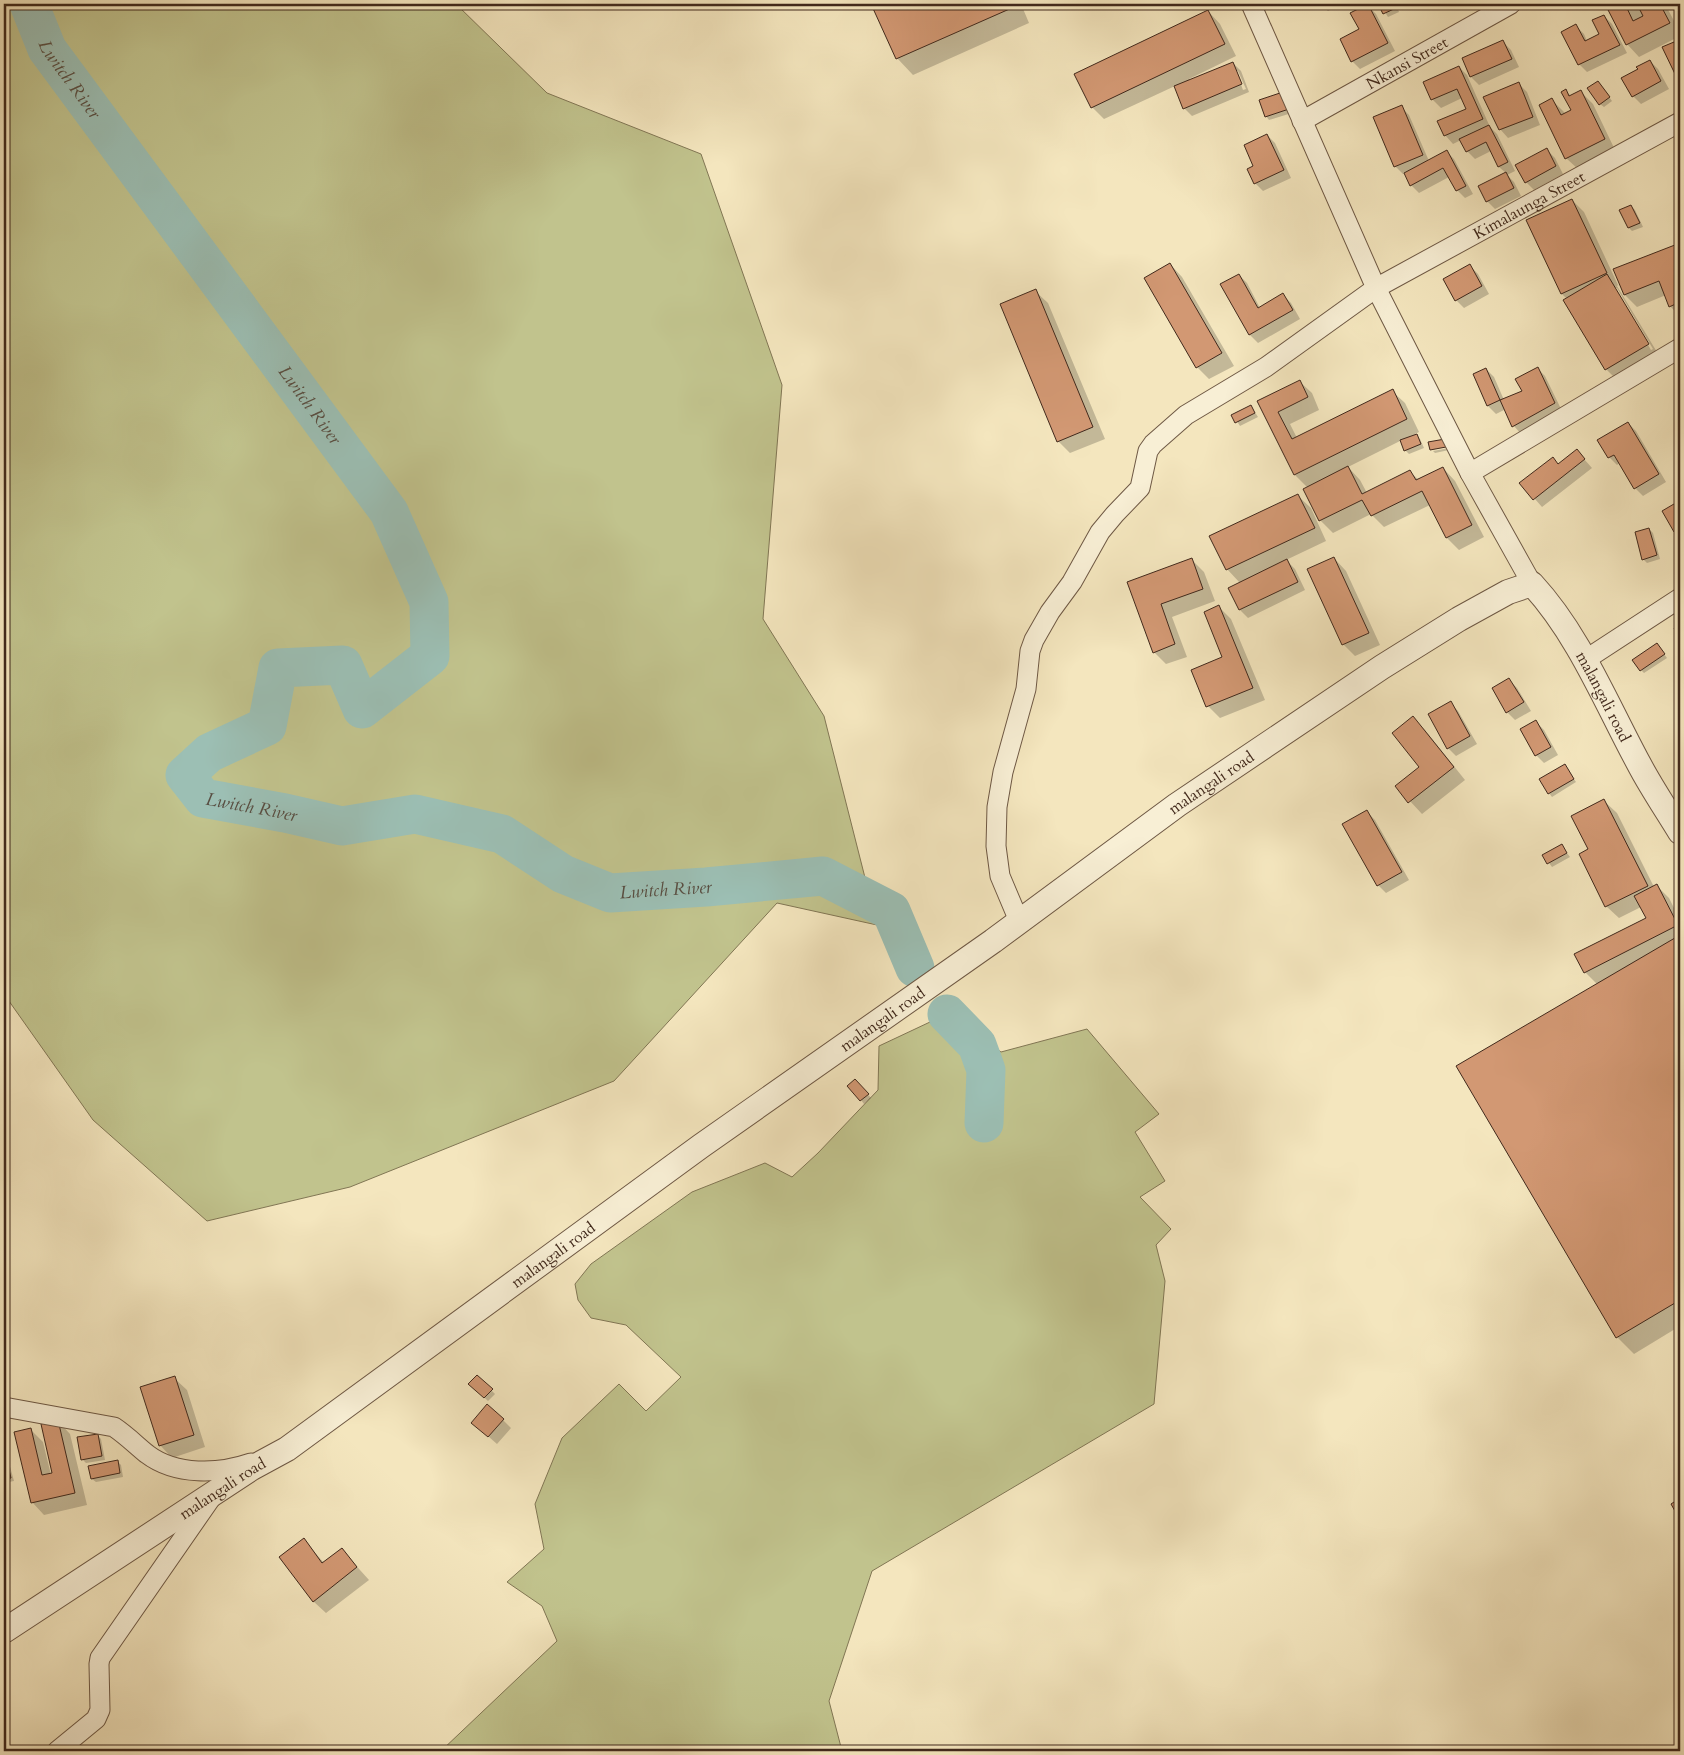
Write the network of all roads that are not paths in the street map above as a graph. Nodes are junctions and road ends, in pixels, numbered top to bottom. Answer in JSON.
{"nodes":[{"id":1,"x":1250,"y":4,"type":"edge"},
{"id":2,"x":1511,"y":4,"type":"edge"},
{"id":3,"x":1302,"y":121,"type":"junction"},
{"id":4,"x":1680,"y":122,"type":"edge"},
{"id":5,"x":1376,"y":288,"type":"junction"},
{"id":6,"x":1680,"y":348,"type":"edge"},
{"id":7,"x":1470,"y":473,"type":"junction"},
{"id":8,"x":1532,"y":584,"type":"junction"},
{"id":9,"x":1680,"y":598,"type":"edge"},
{"id":10,"x":1585,"y":660,"type":"junction"},
{"id":11,"x":1680,"y":832,"type":"edge"},
{"id":12,"x":1019,"y":921,"type":"junction"},
{"id":13,"x":8,"y":1407,"type":"edge"},
{"id":14,"x":287,"y":1449,"type":"junction"},
{"id":15,"x":215,"y":1492,"type":"junction"},
{"id":16,"x":4,"y":1631,"type":"edge"},
{"id":17,"x":57,"y":1751,"type":"edge"}],
"edges":[{"from":1,"to":3,"type":"street"},
{"from":2,"to":3,"type":"street","name":"Nkansi Street"},
{"from":3,"to":5,"type":"street"},
{"from":4,"to":5,"type":"street","name":"Kimalaunga Street"},
{"from":5,"to":7,"type":"street"},
{"from":5,"to":12,"type":"street","name":"Kimalaunga Street"},
{"from":6,"to":7,"type":"street"},
{"from":7,"to":8,"type":"street"},
{"from":8,"to":10,"type":"street","name":"malangali road"},
{"from":8,"to":12,"type":"street","name":"malangali road"},
{"from":9,"to":10,"type":"street"},
{"from":10,"to":11,"type":"street","name":"malangali road"},
{"from":12,"to":14,"type":"street","name":"malangali road"},
{"from":13,"to":14,"type":"street"},
{"from":14,"to":15,"type":"street","name":"malangali road"},
{"from":15,"to":16,"type":"street","name":"malangali road"},
{"from":15,"to":17,"type":"street"}]}
